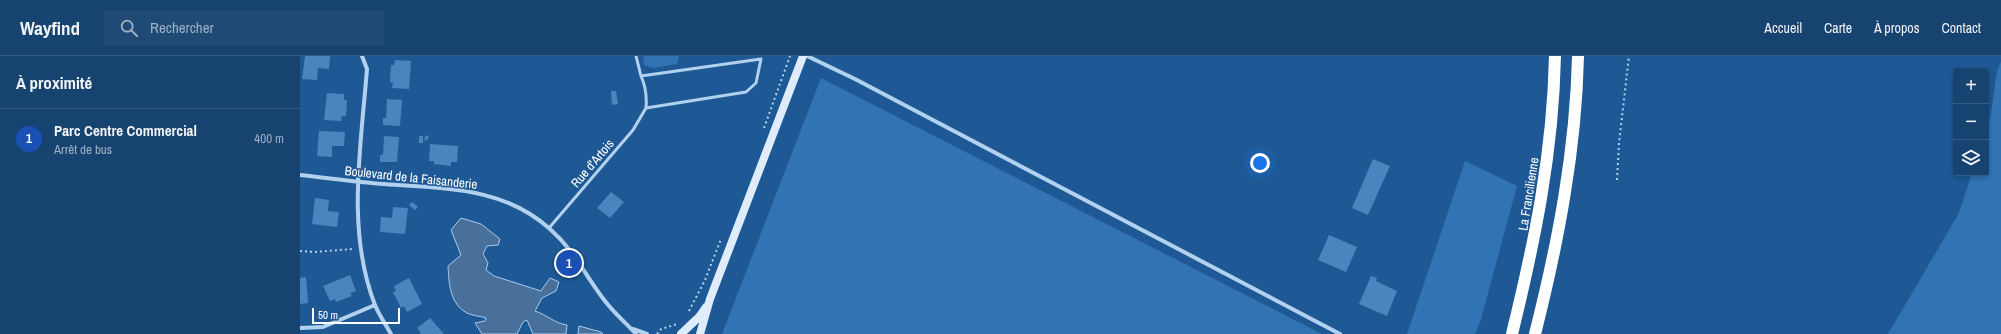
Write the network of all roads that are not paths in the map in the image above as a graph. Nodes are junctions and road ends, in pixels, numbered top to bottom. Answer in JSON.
{"nodes":[{"id":1,"x":362,"y":56,"type":"edge"},
{"id":2,"x":636,"y":56,"type":"edge"},
{"id":3,"x":803,"y":56,"type":"edge"},
{"id":4,"x":807,"y":56,"type":"edge"},
{"id":5,"x":1555,"y":56,"type":"edge"},
{"id":6,"x":1578,"y":56,"type":"edge"},
{"id":7,"x":641,"y":76,"type":"junction"},
{"id":8,"x":646,"y":108,"type":"junction"},
{"id":9,"x":300,"y":174,"type":"edge"},
{"id":10,"x":358,"y":182,"type":"junction"},
{"id":11,"x":549,"y":228,"type":"junction"},
{"id":12,"x":710,"y":299,"type":"junction"},
{"id":13,"x":375,"y":306,"type":"junction"},
{"id":14,"x":300,"y":328,"type":"edge"},
{"id":15,"x":632,"y":328,"type":"junction"},
{"id":16,"x":391,"y":334,"type":"edge"},
{"id":17,"x":636,"y":334,"type":"edge"},
{"id":18,"x":647,"y":334,"type":"edge"},
{"id":19,"x":681,"y":334,"type":"edge"},
{"id":20,"x":700,"y":334,"type":"edge"},
{"id":21,"x":1340,"y":334,"type":"edge"},
{"id":22,"x":1512,"y":334,"type":"edge"},
{"id":23,"x":1535,"y":334,"type":"edge"}],
"edges":[{"from":1,"to":10,"type":"street"},
{"from":2,"to":7,"type":"lane"},
{"from":3,"to":12,"type":"street"},
{"from":4,"to":21,"type":"street"},
{"from":5,"to":22,"type":"highway","name":"La Francilienne"},
{"from":6,"to":23,"type":"highway"},
{"from":7,"to":8,"type":"lane"},
{"from":7,"to":8,"type":"lane"},
{"from":8,"to":11,"type":"lane","name":"Rue d'Artois"},
{"from":9,"to":10,"type":"street","name":"Boulevard de la Faisanderie"},
{"from":10,"to":11,"type":"street","name":"Boulevard de la Faisanderie"},
{"from":10,"to":13,"type":"street"},
{"from":11,"to":15,"type":"street","name":"Boulevard de la Faisanderie"},
{"from":12,"to":19,"type":"street"},
{"from":12,"to":20,"type":"street"},
{"from":13,"to":14,"type":"street"},
{"from":13,"to":16,"type":"street"},
{"from":15,"to":17,"type":"street","name":"Boulevard de la Faisanderie"},
{"from":15,"to":18,"type":"street","name":"Boulevard de la Faisanderie"}]}
